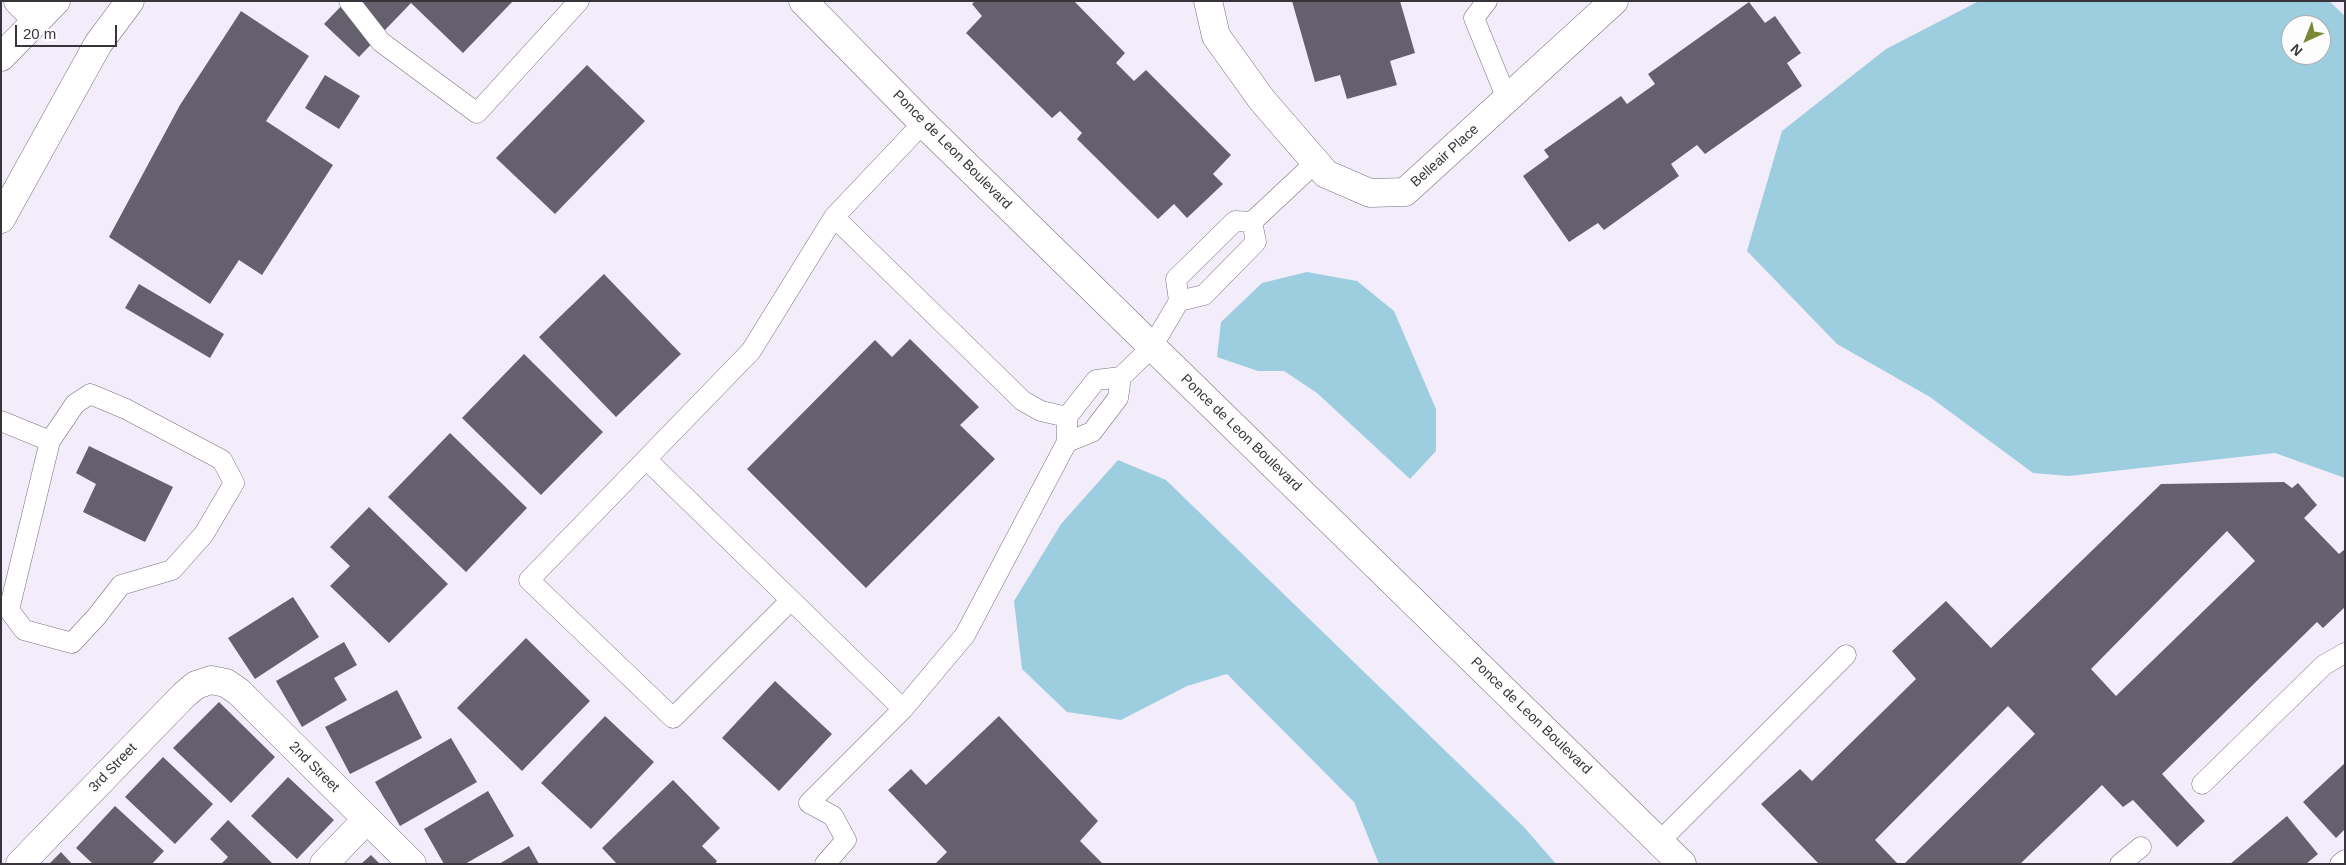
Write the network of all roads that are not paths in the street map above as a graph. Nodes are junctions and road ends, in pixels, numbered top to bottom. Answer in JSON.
{"nodes":[{"id":1,"x":18,"y":1,"type":"edge"},
{"id":2,"x":130,"y":1,"type":"edge"},
{"id":3,"x":349,"y":1,"type":"edge"},
{"id":4,"x":579,"y":1,"type":"edge"},
{"id":5,"x":803,"y":1,"type":"edge"},
{"id":6,"x":1208,"y":1,"type":"edge"},
{"id":7,"x":1487,"y":1,"type":"edge"},
{"id":8,"x":1614,"y":1,"type":"edge"},
{"id":9,"x":46,"y":11,"type":"edge"},
{"id":10,"x":1,"y":57,"type":"edge"},
{"id":11,"x":1507,"y":99,"type":"junction"},
{"id":12,"x":923,"y":123,"type":"junction"},
{"id":13,"x":1316,"y":162,"type":"junction"},
{"id":14,"x":834,"y":217,"type":"junction"},
{"id":15,"x":1,"y":219,"type":"edge"},
{"id":16,"x":1252,"y":222,"type":"junction"},
{"id":17,"x":1179,"y":301,"type":"junction"},
{"id":18,"x":1152,"y":347,"type":"junction"},
{"id":19,"x":1121,"y":377,"type":"junction"},
{"id":20,"x":1067,"y":417,"type":"junction"},
{"id":21,"x":1,"y":421,"type":"edge"},
{"id":22,"x":50,"y":441,"type":"junction"},
{"id":23,"x":1067,"y":442,"type":"junction"},
{"id":24,"x":646,"y":459,"type":"junction"},
{"id":25,"x":791,"y":600,"type":"junction"},
{"id":26,"x":2345,"y":653,"type":"edge"},
{"id":27,"x":1846,"y":655,"type":"dead end"},
{"id":28,"x":211,"y":680,"type":"joint"},
{"id":29,"x":903,"y":709,"type":"junction"},
{"id":30,"x":2202,"y":784,"type":"dead end"},
{"id":31,"x":367,"y":819,"type":"junction"},
{"id":32,"x":1659,"y":842,"type":"junction"},
{"id":33,"x":2141,"y":847,"type":"dead end"},
{"id":34,"x":2345,"y":860,"type":"edge"},
{"id":35,"x":20,"y":864,"type":"edge"},
{"id":36,"x":324,"y":864,"type":"edge"},
{"id":37,"x":412,"y":864,"type":"edge"},
{"id":38,"x":825,"y":864,"type":"edge"},
{"id":39,"x":1682,"y":864,"type":"edge"},
{"id":40,"x":2120,"y":864,"type":"edge"},
{"id":41,"x":2340,"y":864,"type":"edge"}],
"edges":[{"from":1,"to":9,"type":"street"},
{"from":2,"to":15,"type":"street"},
{"from":3,"to":4,"type":"lane"},
{"from":5,"to":12,"type":"street","name":"Ponce de Leon Boulevard"},
{"from":6,"to":13,"type":"street","name":"Belleair Place"},
{"from":7,"to":11,"type":"lane"},
{"from":8,"to":11,"type":"street","name":"Belleair Place"},
{"from":9,"to":10,"type":"street"},
{"from":11,"to":13,"type":"street","name":"Belleair Place"},
{"from":12,"to":14,"type":"lane"},
{"from":12,"to":18,"type":"street","name":"Ponce de Leon Boulevard"},
{"from":13,"to":16,"type":"lane"},
{"from":14,"to":20,"type":"lane"},
{"from":14,"to":24,"type":"lane"},
{"from":16,"to":17,"type":"lane"},
{"from":16,"to":17,"type":"lane"},
{"from":17,"to":18,"type":"lane"},
{"from":18,"to":19,"type":"lane"},
{"from":18,"to":32,"type":"street","name":"Ponce de Leon Boulevard"},
{"from":19,"to":20,"type":"lane"},
{"from":19,"to":23,"type":"lane"},
{"from":20,"to":23,"type":"lane"},
{"from":21,"to":22,"type":"lane"},
{"from":22,"to":22,"type":"lane"},
{"from":23,"to":29,"type":"lane"},
{"from":24,"to":25,"type":"lane"},
{"from":24,"to":25,"type":"lane"},
{"from":25,"to":29,"type":"lane"},
{"from":26,"to":30,"type":"lane"},
{"from":27,"to":32,"type":"lane"},
{"from":28,"to":31,"type":"street","name":"2nd Street"},
{"from":28,"to":35,"type":"street","name":"3rd Street"},
{"from":29,"to":38,"type":"lane"},
{"from":31,"to":36,"type":"street"},
{"from":31,"to":37,"type":"street","name":"2nd Street"},
{"from":32,"to":39,"type":"street","name":"Ponce de Leon Boulevard"},
{"from":33,"to":40,"type":"lane"},
{"from":34,"to":41,"type":"lane"}]}
